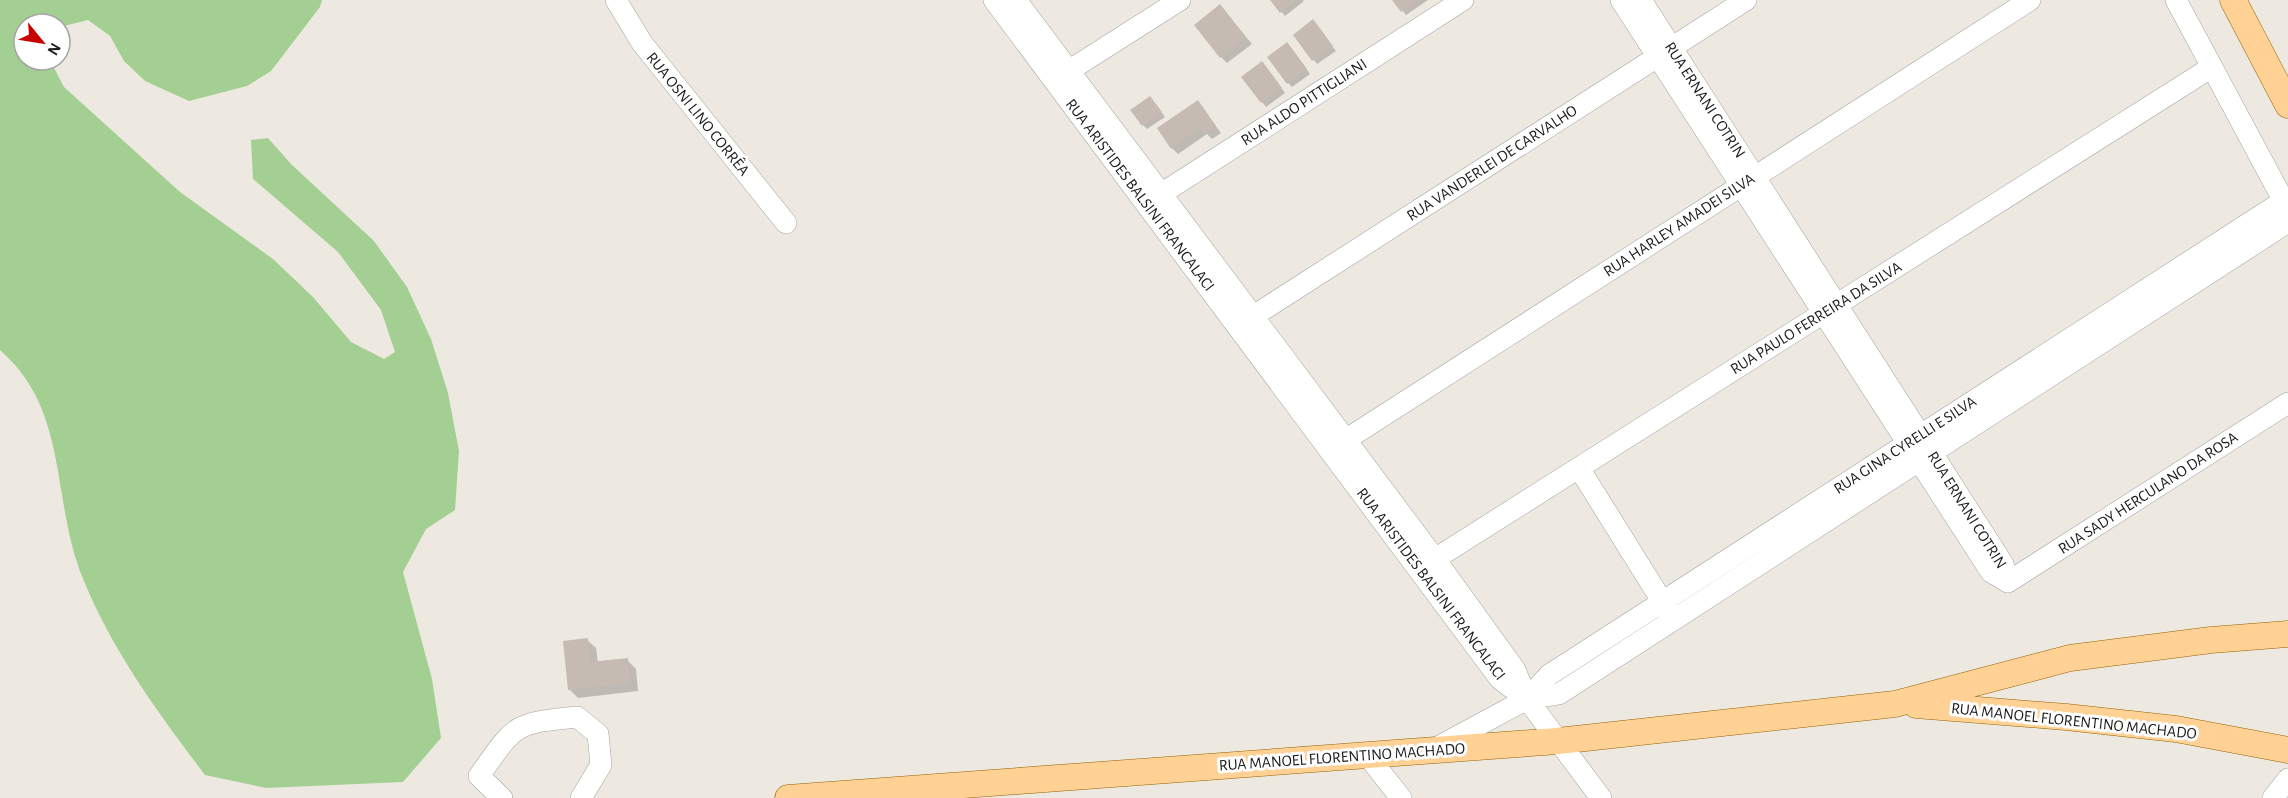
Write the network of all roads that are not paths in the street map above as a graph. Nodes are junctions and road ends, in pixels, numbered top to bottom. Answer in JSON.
{"nodes":[{"id":1,"x":616,"y":0,"type":"edge"},
{"id":2,"x":994,"y":0,"type":"edge"},
{"id":3,"x":1016,"y":0,"type":"edge"},
{"id":4,"x":1180,"y":0,"type":"edge"},
{"id":5,"x":1463,"y":0,"type":"edge"},
{"id":6,"x":1622,"y":0,"type":"edge"},
{"id":7,"x":1641,"y":0,"type":"edge"},
{"id":8,"x":1746,"y":0,"type":"edge"},
{"id":9,"x":2030,"y":0,"type":"edge"},
{"id":10,"x":2176,"y":0,"type":"edge"},
{"id":11,"x":2233,"y":0,"type":"edge"},
{"id":12,"x":1665,"y":52,"type":"junction"},
{"id":13,"x":2212,"y":67,"type":"junction"},
{"id":14,"x":1062,"y":76,"type":"junction"},
{"id":15,"x":2288,"y":105,"type":"edge"},
{"id":16,"x":1748,"y":181,"type":"junction"},
{"id":17,"x":1154,"y":199,"type":"junction"},
{"id":18,"x":2286,"y":202,"type":"edge"},
{"id":19,"x":2288,"y":222,"type":"edge"},
{"id":20,"x":786,"y":223,"type":"dead end"},
{"id":21,"x":1830,"y":309,"type":"junction"},
{"id":22,"x":1245,"y":321,"type":"junction"},
{"id":23,"x":2288,"y":403,"type":"edge"},
{"id":24,"x":1338,"y":445,"type":"junction"},
{"id":25,"x":1919,"y":448,"type":"junction"},
{"id":26,"x":1578,"y":468,"type":"junction"},
{"id":27,"x":1427,"y":564,"type":"junction"},
{"id":28,"x":2008,"y":582,"type":"joint"},
{"id":29,"x":1668,"y":610,"type":"junction"},
{"id":30,"x":2288,"y":634,"type":"edge"},
{"id":31,"x":1527,"y":699,"type":"junction"},
{"id":32,"x":1895,"y":704,"type":"junction"},
{"id":33,"x":1558,"y":741,"type":"junction"},
{"id":34,"x":1433,"y":750,"type":"junction"},
{"id":35,"x":2288,"y":750,"type":"edge"},
{"id":36,"x":1367,"y":755,"type":"junction"},
{"id":37,"x":502,"y":798,"type":"edge"},
{"id":38,"x":581,"y":798,"type":"edge"},
{"id":39,"x":788,"y":798,"type":"edge"},
{"id":40,"x":1401,"y":798,"type":"edge"},
{"id":41,"x":1601,"y":798,"type":"edge"}],
"edges":[{"from":1,"to":20,"type":"street","name":"RUA OSNI LINO CORRÊA"},
{"from":2,"to":14,"type":"street","name":"RUA ARISTIDES BALSINI FRANCALACI"},
{"from":3,"to":14,"type":"street","name":"RUA ARISTIDES BALSINI FRANCALACI"},
{"from":4,"to":14,"type":"street"},
{"from":5,"to":17,"type":"street","name":"RUA ALDO PITTIGLIANI"},
{"from":6,"to":12,"type":"street","name":"RUA ERNANI COTRIN"},
{"from":7,"to":12,"type":"street","name":"RUA ERNANI COTRIN"},
{"from":8,"to":12,"type":"street","name":"RUA VANDERLEI DE CARVALHO"},
{"from":9,"to":16,"type":"street","name":"RUA HARLEY AMADEI SILVA"},
{"from":10,"to":13,"type":"street"},
{"from":11,"to":15,"type":"main road"},
{"from":12,"to":16,"type":"street","name":"RUA ERNANI COTRIN"},
{"from":12,"to":22,"type":"street","name":"RUA VANDERLEI DE CARVALHO"},
{"from":13,"to":18,"type":"street"},
{"from":13,"to":21,"type":"street","name":"RUA PAULO FERREIRA DA SILVA"},
{"from":14,"to":17,"type":"street","name":"RUA ARISTIDES BALSINI FRANCALACI"},
{"from":16,"to":21,"type":"street","name":"RUA ERNANI COTRIN"},
{"from":16,"to":24,"type":"street","name":"RUA HARLEY AMADEI SILVA"},
{"from":17,"to":22,"type":"street","name":"RUA ARISTIDES BALSINI FRANCALACI"},
{"from":18,"to":25,"type":"street","name":"RUA GINA CYRELLI E SILVA"},
{"from":19,"to":25,"type":"street","name":"RUA GINA CYRELLI E SILVA"},
{"from":21,"to":25,"type":"street","name":"RUA ERNANI COTRIN"},
{"from":21,"to":26,"type":"street","name":"RUA PAULO FERREIRA DA SILVA"},
{"from":22,"to":24,"type":"street","name":"RUA ARISTIDES BALSINI FRANCALACI"},
{"from":23,"to":28,"type":"street","name":"RUA SADY HERCULANO DA ROSA"},
{"from":24,"to":27,"type":"street","name":"RUA ARISTIDES BALSINI FRANCALACI"},
{"from":25,"to":28,"type":"street","name":"RUA ERNANI COTRIN"},
{"from":25,"to":29,"type":"street","name":"RUA GINA CYRELLI E SILVA"},
{"from":26,"to":27,"type":"street","name":"RUA PAULO FERREIRA DA SILVA"},
{"from":26,"to":29,"type":"street"},
{"from":27,"to":31,"type":"street","name":"RUA ARISTIDES BALSINI FRANCALACI"},
{"from":29,"to":31,"type":"street","name":"RUA GINA CYRELLI E SILVA"},
{"from":30,"to":32,"type":"main road","name":"RUA MANOEL FLORENTINO MACHADO"},
{"from":31,"to":33,"type":"street","name":"RUA ARISTIDES BALSINI FRANCALACI"},
{"from":31,"to":34,"type":"street","name":"RUA GINA CYRELLI E SILVA"},
{"from":32,"to":33,"type":"main road","name":"RUA MANOEL FLORENTINO MACHADO"},
{"from":32,"to":35,"type":"main road","name":"RUA MANOEL FLORENTINO MACHADO"},
{"from":33,"to":34,"type":"main road","name":"RUA MANOEL FLORENTINO MACHADO"},
{"from":33,"to":41,"type":"street","name":"RUA ARISTIDES BALSINI FRANCALACI"},
{"from":34,"to":36,"type":"main road","name":"RUA MANOEL FLORENTINO MACHADO"},
{"from":36,"to":39,"type":"main road","name":"RUA MANOEL FLORENTINO MACHADO"},
{"from":36,"to":40,"type":"street"},
{"from":37,"to":38,"type":"street"}]}
